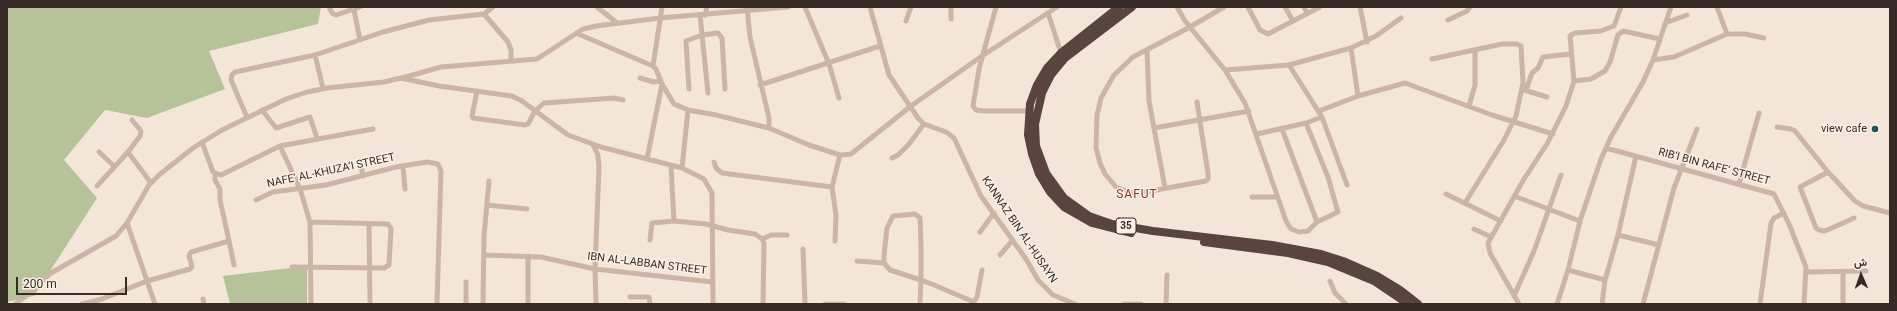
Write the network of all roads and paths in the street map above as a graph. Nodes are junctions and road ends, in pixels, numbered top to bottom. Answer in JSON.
{"nodes":[{"id":1,"x":329,"y":7,"type":"edge"},
{"id":2,"x":360,"y":7,"type":"edge"},
{"id":3,"x":493,"y":7,"type":"edge"},
{"id":4,"x":597,"y":7,"type":"edge"},
{"id":5,"x":662,"y":7,"type":"edge"},
{"id":6,"x":707,"y":7,"type":"edge"},
{"id":7,"x":788,"y":7,"type":"edge"},
{"id":8,"x":805,"y":7,"type":"edge"},
{"id":9,"x":870,"y":7,"type":"edge"},
{"id":10,"x":911,"y":7,"type":"edge"},
{"id":11,"x":951,"y":7,"type":"edge"},
{"id":12,"x":996,"y":7,"type":"edge"},
{"id":13,"x":1057,"y":7,"type":"edge"},
{"id":14,"x":1119,"y":7,"type":"edge"},
{"id":15,"x":1132,"y":7,"type":"edge"},
{"id":16,"x":1177,"y":7,"type":"edge"},
{"id":17,"x":1224,"y":7,"type":"edge"},
{"id":18,"x":1248,"y":7,"type":"edge"},
{"id":19,"x":1284,"y":7,"type":"edge"},
{"id":20,"x":1304,"y":7,"type":"edge"},
{"id":21,"x":1320,"y":7,"type":"edge"},
{"id":22,"x":1360,"y":7,"type":"edge"},
{"id":23,"x":1470,"y":7,"type":"edge"},
{"id":24,"x":1621,"y":7,"type":"edge"},
{"id":25,"x":1671,"y":7,"type":"edge"},
{"id":26,"x":1717,"y":7,"type":"edge"},
{"id":27,"x":747,"y":9,"type":"edge"},
{"id":28,"x":354,"y":10,"type":"junction"},
{"id":29,"x":1048,"y":13,"type":"junction"},
{"id":30,"x":1307,"y":13,"type":"junction"},
{"id":31,"x":484,"y":14,"type":"junction"},
{"id":32,"x":1687,"y":14,"type":"dead end"},
{"id":33,"x":702,"y":15,"type":"junction"},
{"id":34,"x":660,"y":18,"type":"junction"},
{"id":35,"x":1401,"y":18,"type":"dead end"},
{"id":36,"x":951,"y":19,"type":"dead end"},
{"id":37,"x":1448,"y":20,"type":"dead end"},
{"id":38,"x":906,"y":21,"type":"dead end"},
{"id":39,"x":1293,"y":21,"type":"junction"},
{"id":40,"x":616,"y":22,"type":"junction"},
{"id":41,"x":1665,"y":23,"type":"junction"},
{"id":42,"x":1190,"y":27,"type":"junction"},
{"id":43,"x":576,"y":33,"type":"junction"},
{"id":44,"x":1727,"y":34,"type":"junction"},
{"id":45,"x":702,"y":35,"type":"junction"},
{"id":46,"x":1764,"y":38,"type":"dead end"},
{"id":47,"x":1660,"y":39,"type":"junction"},
{"id":48,"x":360,"y":40,"type":"junction"},
{"id":49,"x":1367,"y":42,"type":"junction"},
{"id":50,"x":880,"y":46,"type":"junction"},
{"id":51,"x":1351,"y":48,"type":"junction"},
{"id":52,"x":1147,"y":50,"type":"junction"},
{"id":53,"x":1475,"y":50,"type":"junction"},
{"id":54,"x":1061,"y":52,"type":"junction"},
{"id":55,"x":1570,"y":54,"type":"junction"},
{"id":56,"x":315,"y":55,"type":"junction"},
{"id":57,"x":982,"y":56,"type":"junction"},
{"id":58,"x":1432,"y":59,"type":"dead end"},
{"id":59,"x":511,"y":60,"type":"junction"},
{"id":60,"x":1653,"y":60,"type":"junction"},
{"id":61,"x":829,"y":64,"type":"junction"},
{"id":62,"x":1289,"y":65,"type":"junction"},
{"id":63,"x":653,"y":66,"type":"junction"},
{"id":64,"x":1225,"y":70,"type":"junction"},
{"id":65,"x":426,"y":71,"type":"junction"},
{"id":66,"x":401,"y":78,"type":"junction"},
{"id":67,"x":640,"y":78,"type":"dead end"},
{"id":68,"x":1574,"y":81,"type":"junction"},
{"id":69,"x":661,"y":82,"type":"junction"},
{"id":70,"x":427,"y":84,"type":"junction"},
{"id":71,"x":760,"y":85,"type":"junction"},
{"id":72,"x":323,"y":88,"type":"junction"},
{"id":73,"x":725,"y":88,"type":"dead end"},
{"id":74,"x":689,"y":89,"type":"dead end"},
{"id":75,"x":1524,"y":90,"type":"junction"},
{"id":76,"x":477,"y":91,"type":"junction"},
{"id":77,"x":708,"y":93,"type":"dead end"},
{"id":78,"x":1358,"y":96,"type":"junction"},
{"id":79,"x":1547,"y":97,"type":"dead end"},
{"id":80,"x":839,"y":98,"type":"dead end"},
{"id":81,"x":623,"y":100,"type":"dead end"},
{"id":82,"x":1197,"y":102,"type":"dead end"},
{"id":83,"x":911,"y":106,"type":"junction"},
{"id":84,"x":1469,"y":106,"type":"junction"},
{"id":85,"x":262,"y":110,"type":"junction"},
{"id":86,"x":688,"y":110,"type":"junction"},
{"id":87,"x":535,"y":111,"type":"junction"},
{"id":88,"x":1029,"y":111,"type":"junction"},
{"id":89,"x":1248,"y":111,"type":"junction"},
{"id":90,"x":1319,"y":111,"type":"junction"},
{"id":91,"x":1759,"y":113,"type":"dead end"},
{"id":92,"x":247,"y":117,"type":"junction"},
{"id":93,"x":1322,"y":117,"type":"junction"},
{"id":94,"x":1200,"y":119,"type":"junction"},
{"id":95,"x":132,"y":120,"type":"dead end"},
{"id":96,"x":1513,"y":122,"type":"junction"},
{"id":97,"x":1306,"y":123,"type":"junction"},
{"id":98,"x":924,"y":124,"type":"junction"},
{"id":99,"x":769,"y":128,"type":"junction"},
{"id":100,"x":1154,"y":128,"type":"junction"},
{"id":101,"x":1777,"y":128,"type":"dead end"},
{"id":102,"x":373,"y":129,"type":"dead end"},
{"id":103,"x":1282,"y":129,"type":"junction"},
{"id":104,"x":1697,"y":129,"type":"dead end"},
{"id":105,"x":1257,"y":134,"type":"junction"},
{"id":106,"x":1553,"y":134,"type":"junction"},
{"id":107,"x":317,"y":138,"type":"junction"},
{"id":108,"x":202,"y":142,"type":"junction"},
{"id":109,"x":593,"y":145,"type":"junction"},
{"id":110,"x":280,"y":146,"type":"junction"},
{"id":111,"x":603,"y":148,"type":"junction"},
{"id":112,"x":1606,"y":148,"type":"junction"},
{"id":113,"x":99,"y":152,"type":"dead end"},
{"id":114,"x":128,"y":152,"type":"junction"},
{"id":115,"x":840,"y":155,"type":"junction"},
{"id":116,"x":1636,"y":156,"type":"junction"},
{"id":117,"x":892,"y":158,"type":"dead end"},
{"id":118,"x":647,"y":159,"type":"junction"},
{"id":119,"x":714,"y":162,"type":"dead end"},
{"id":120,"x":361,"y":165,"type":"dead end"},
{"id":121,"x":114,"y":166,"type":"junction"},
{"id":122,"x":403,"y":166,"type":"junction"},
{"id":123,"x":671,"y":166,"type":"junction"},
{"id":124,"x":600,"y":167,"type":"junction"},
{"id":125,"x":682,"y":168,"type":"junction"},
{"id":126,"x":1682,"y":168,"type":"junction"},
{"id":127,"x":1828,"y":172,"type":"junction"},
{"id":128,"x":215,"y":174,"type":"junction"},
{"id":129,"x":1561,"y":175,"type":"dead end"},
{"id":130,"x":363,"y":176,"type":"junction"},
{"id":131,"x":489,"y":181,"type":"dead end"},
{"id":132,"x":151,"y":183,"type":"junction"},
{"id":133,"x":1739,"y":184,"type":"junction"},
{"id":134,"x":1347,"y":185,"type":"dead end"},
{"id":135,"x":97,"y":186,"type":"dead end"},
{"id":136,"x":832,"y":187,"type":"junction"},
{"id":137,"x":1165,"y":188,"type":"junction"},
{"id":138,"x":300,"y":189,"type":"junction"},
{"id":139,"x":405,"y":189,"type":"dead end"},
{"id":140,"x":1446,"y":194,"type":"dead end"},
{"id":141,"x":1514,"y":196,"type":"junction"},
{"id":142,"x":1252,"y":197,"type":"dead end"},
{"id":143,"x":1277,"y":197,"type":"junction"},
{"id":144,"x":256,"y":200,"type":"dead end"},
{"id":145,"x":1465,"y":203,"type":"junction"},
{"id":146,"x":487,"y":205,"type":"junction"},
{"id":147,"x":527,"y":209,"type":"dead end"},
{"id":148,"x":1548,"y":210,"type":"junction"},
{"id":149,"x":994,"y":213,"type":"junction"},
{"id":150,"x":1784,"y":213,"type":"junction"},
{"id":151,"x":1890,"y":213,"type":"edge"},
{"id":152,"x":1854,"y":218,"type":"dead end"},
{"id":153,"x":674,"y":221,"type":"junction"},
{"id":154,"x":1500,"y":221,"type":"junction"},
{"id":155,"x":1580,"y":221,"type":"junction"},
{"id":156,"x":310,"y":222,"type":"junction"},
{"id":157,"x":1317,"y":222,"type":"junction"},
{"id":158,"x":127,"y":223,"type":"junction"},
{"id":159,"x":369,"y":224,"type":"junction"},
{"id":160,"x":712,"y":226,"type":"junction"},
{"id":161,"x":1474,"y":229,"type":"dead end"},
{"id":162,"x":980,"y":232,"type":"dead end"},
{"id":163,"x":787,"y":235,"type":"dead end"},
{"id":164,"x":1618,"y":235,"type":"junction"},
{"id":165,"x":1491,"y":237,"type":"junction"},
{"id":166,"x":762,"y":239,"type":"junction"},
{"id":167,"x":650,"y":240,"type":"dead end"},
{"id":168,"x":229,"y":241,"type":"junction"},
{"id":169,"x":835,"y":241,"type":"dead end"},
{"id":170,"x":1012,"y":241,"type":"junction"},
{"id":171,"x":1659,"y":245,"type":"junction"},
{"id":172,"x":803,"y":249,"type":"dead end"},
{"id":173,"x":484,"y":255,"type":"junction"},
{"id":174,"x":1000,"y":255,"type":"dead end"},
{"id":175,"x":528,"y":256,"type":"junction"},
{"id":176,"x":857,"y":261,"type":"dead end"},
{"id":177,"x":884,"y":263,"type":"junction"},
{"id":178,"x":234,"y":265,"type":"dead end"},
{"id":179,"x":310,"y":266,"type":"junction"},
{"id":180,"x":292,"y":267,"type":"dead end"},
{"id":181,"x":370,"y":267,"type":"junction"},
{"id":182,"x":595,"y":269,"type":"junction"},
{"id":183,"x":982,"y":270,"type":"dead end"},
{"id":184,"x":1568,"y":270,"type":"junction"},
{"id":185,"x":1866,"y":271,"type":"dead end"},
{"id":186,"x":1806,"y":272,"type":"junction"},
{"id":187,"x":1843,"y":272,"type":"junction"},
{"id":188,"x":1167,"y":275,"type":"dead end"},
{"id":189,"x":921,"y":280,"type":"junction"},
{"id":190,"x":1605,"y":280,"type":"junction"},
{"id":191,"x":147,"y":281,"type":"junction"},
{"id":192,"x":1330,"y":281,"type":"dead end"},
{"id":193,"x":466,"y":282,"type":"dead end"},
{"id":194,"x":712,"y":282,"type":"junction"},
{"id":195,"x":1514,"y":296,"type":"junction"},
{"id":196,"x":630,"y":297,"type":"dead end"},
{"id":197,"x":976,"y":303,"type":"edge"},
{"id":198,"x":15,"y":304,"type":"edge"},
{"id":199,"x":82,"y":304,"type":"edge"},
{"id":200,"x":154,"y":304,"type":"edge"},
{"id":201,"x":311,"y":304,"type":"edge"},
{"id":202,"x":370,"y":304,"type":"edge"},
{"id":203,"x":438,"y":304,"type":"edge"},
{"id":204,"x":466,"y":304,"type":"edge"},
{"id":205,"x":483,"y":304,"type":"edge"},
{"id":206,"x":528,"y":304,"type":"edge"},
{"id":207,"x":596,"y":304,"type":"edge"},
{"id":208,"x":650,"y":304,"type":"edge"},
{"id":209,"x":713,"y":304,"type":"edge"},
{"id":210,"x":763,"y":304,"type":"edge"},
{"id":211,"x":805,"y":304,"type":"edge"},
{"id":212,"x":825,"y":304,"type":"edge"},
{"id":213,"x":844,"y":304,"type":"edge"},
{"id":214,"x":920,"y":304,"type":"edge"},
{"id":215,"x":1076,"y":304,"type":"edge"},
{"id":216,"x":1124,"y":304,"type":"edge"},
{"id":217,"x":1141,"y":304,"type":"edge"},
{"id":218,"x":1166,"y":304,"type":"edge"},
{"id":219,"x":1346,"y":304,"type":"edge"},
{"id":220,"x":1408,"y":304,"type":"edge"},
{"id":221,"x":1418,"y":304,"type":"edge"},
{"id":222,"x":1519,"y":304,"type":"edge"},
{"id":223,"x":1558,"y":304,"type":"edge"},
{"id":224,"x":1602,"y":304,"type":"edge"},
{"id":225,"x":1643,"y":304,"type":"edge"},
{"id":226,"x":1760,"y":304,"type":"edge"},
{"id":227,"x":1804,"y":304,"type":"edge"},
{"id":228,"x":1843,"y":304,"type":"edge"}],
"edges":[{"from":1,"to":28,"type":"street"},
{"from":2,"to":28,"type":"street"},
{"from":3,"to":31,"type":"street"},
{"from":4,"to":40,"type":"street"},
{"from":5,"to":34,"type":"street"},
{"from":6,"to":33,"type":"street"},
{"from":7,"to":27,"type":"street"},
{"from":8,"to":61,"type":"street"},
{"from":9,"to":50,"type":"street"},
{"from":10,"to":38,"type":"street"},
{"from":11,"to":36,"type":"street"},
{"from":12,"to":57,"type":"street"},
{"from":13,"to":29,"type":"street"},
{"from":14,"to":54,"type":"highway","number":"35"},
{"from":15,"to":221,"type":"highway","number":"35"},
{"from":16,"to":42,"type":"street"},
{"from":17,"to":42,"type":"street"},
{"from":18,"to":39,"type":"street"},
{"from":19,"to":39,"type":"street"},
{"from":20,"to":30,"type":"street"},
{"from":21,"to":30,"type":"street"},
{"from":22,"to":49,"type":"street"},
{"from":23,"to":37,"type":"street"},
{"from":24,"to":55,"type":"street"},
{"from":25,"to":41,"type":"street"},
{"from":26,"to":44,"type":"street"},
{"from":27,"to":33,"type":"street"},
{"from":27,"to":71,"type":"street"},
{"from":28,"to":48,"type":"street"},
{"from":29,"to":54,"type":"street"},
{"from":29,"to":57,"type":"street"},
{"from":30,"to":39,"type":"street"},
{"from":31,"to":48,"type":"street"},
{"from":31,"to":59,"type":"street"},
{"from":32,"to":41,"type":"street"},
{"from":33,"to":34,"type":"street"},
{"from":33,"to":45,"type":"street"},
{"from":34,"to":40,"type":"street"},
{"from":34,"to":63,"type":"street"},
{"from":35,"to":49,"type":"street"},
{"from":40,"to":43,"type":"street"},
{"from":41,"to":47,"type":"street"},
{"from":42,"to":52,"type":"street"},
{"from":42,"to":64,"type":"street"},
{"from":43,"to":59,"type":"street"},
{"from":43,"to":63,"type":"street"},
{"from":44,"to":46,"type":"street"},
{"from":44,"to":60,"type":"street"},
{"from":45,"to":73,"type":"street"},
{"from":45,"to":74,"type":"street"},
{"from":45,"to":77,"type":"street"},
{"from":47,"to":60,"type":"street"},
{"from":47,"to":68,"type":"street"},
{"from":48,"to":56,"type":"street"},
{"from":49,"to":51,"type":"street"},
{"from":50,"to":61,"type":"street"},
{"from":50,"to":83,"type":"street"},
{"from":51,"to":62,"type":"street"},
{"from":51,"to":78,"type":"street"},
{"from":52,"to":100,"type":"street"},
{"from":52,"to":137,"type":"street"},
{"from":53,"to":58,"type":"street"},
{"from":53,"to":75,"type":"street"},
{"from":53,"to":84,"type":"street"},
{"from":54,"to":88,"type":"highway","number":"35"},
{"from":55,"to":68,"type":"street"},
{"from":55,"to":75,"type":"street"},
{"from":56,"to":72,"type":"street"},
{"from":56,"to":92,"type":"street"},
{"from":57,"to":83,"type":"street"},
{"from":57,"to":88,"type":"street"},
{"from":59,"to":65,"type":"street"},
{"from":60,"to":112,"type":"street"},
{"from":61,"to":71,"type":"street"},
{"from":61,"to":80,"type":"street"},
{"from":62,"to":64,"type":"street"},
{"from":62,"to":90,"type":"street"},
{"from":63,"to":69,"type":"street"},
{"from":64,"to":89,"type":"street"},
{"from":65,"to":66,"type":"street"},
{"from":65,"to":70,"type":"street"},
{"from":66,"to":70,"type":"street"},
{"from":66,"to":72,"type":"street"},
{"from":67,"to":69,"type":"street"},
{"from":68,"to":106,"type":"street"},
{"from":69,"to":86,"type":"street"},
{"from":69,"to":118,"type":"street"},
{"from":70,"to":76,"type":"street"},
{"from":71,"to":99,"type":"street"},
{"from":72,"to":85,"type":"street"},
{"from":75,"to":79,"type":"street"},
{"from":75,"to":96,"type":"street"},
{"from":76,"to":87,"type":"street"},
{"from":76,"to":87,"type":"street"},
{"from":78,"to":84,"type":"street"},
{"from":78,"to":90,"type":"street"},
{"from":81,"to":87,"type":"street"},
{"from":82,"to":94,"type":"street"},
{"from":83,"to":98,"type":"street"},
{"from":83,"to":115,"type":"street"},
{"from":84,"to":96,"type":"street"},
{"from":85,"to":92,"type":"street"},
{"from":85,"to":107,"type":"street"},
{"from":86,"to":99,"type":"street"},
{"from":86,"to":125,"type":"street"},
{"from":87,"to":109,"type":"street"},
{"from":88,"to":220,"type":"highway","number":"35"},
{"from":89,"to":94,"type":"street"},
{"from":89,"to":105,"type":"street"},
{"from":90,"to":93,"type":"street"},
{"from":91,"to":133,"type":"street"},
{"from":92,"to":108,"type":"street"},
{"from":93,"to":97,"type":"street"},
{"from":93,"to":134,"type":"street"},
{"from":94,"to":100,"type":"street"},
{"from":94,"to":137,"type":"street"},
{"from":95,"to":114,"type":"street"},
{"from":96,"to":106,"type":"street"},
{"from":96,"to":145,"type":"street"},
{"from":97,"to":103,"type":"street"},
{"from":97,"to":157,"type":"street"},
{"from":98,"to":117,"type":"street"},
{"from":98,"to":149,"type":"street","name":"KANNAZ BIN AL-HUSAYN"},
{"from":99,"to":115,"type":"street"},
{"from":100,"to":137,"type":"street"},
{"from":101,"to":127,"type":"street"},
{"from":102,"to":107,"type":"street"},
{"from":103,"to":105,"type":"street"},
{"from":103,"to":157,"type":"street"},
{"from":104,"to":126,"type":"street"},
{"from":105,"to":143,"type":"street"},
{"from":106,"to":141,"type":"street"},
{"from":107,"to":110,"type":"street"},
{"from":108,"to":128,"type":"street"},
{"from":108,"to":132,"type":"street"},
{"from":109,"to":111,"type":"street"},
{"from":109,"to":124,"type":"street"},
{"from":110,"to":128,"type":"street"},
{"from":110,"to":138,"type":"street"},
{"from":111,"to":118,"type":"street"},
{"from":111,"to":124,"type":"street"},
{"from":112,"to":116,"type":"street","name":"RIB‘I BIN RAFE‘ STREET"},
{"from":112,"to":155,"type":"street"},
{"from":113,"to":121,"type":"street"},
{"from":114,"to":121,"type":"street"},
{"from":114,"to":132,"type":"street"},
{"from":115,"to":136,"type":"street"},
{"from":116,"to":126,"type":"street","name":"RIB‘I BIN RAFE‘ STREET"},
{"from":116,"to":164,"type":"street"},
{"from":118,"to":123,"type":"street"},
{"from":119,"to":136,"type":"street"},
{"from":120,"to":130,"type":"street"},
{"from":121,"to":135,"type":"street"},
{"from":122,"to":130,"type":"street","name":"NAFE‘ AL-KHUZA‘I STREET"},
{"from":122,"to":139,"type":"street"},
{"from":122,"to":203,"type":"street","name":"NAFE‘ AL-KHUZA‘I STREET"},
{"from":123,"to":125,"type":"street"},
{"from":123,"to":153,"type":"street"},
{"from":124,"to":182,"type":"street"},
{"from":125,"to":160,"type":"street"},
{"from":126,"to":133,"type":"street","name":"RIB‘I BIN RAFE‘ STREET"},
{"from":126,"to":171,"type":"street"},
{"from":127,"to":151,"type":"street"},
{"from":127,"to":152,"type":"street"},
{"from":128,"to":168,"type":"street"},
{"from":129,"to":148,"type":"street"},
{"from":130,"to":138,"type":"street","name":"NAFE‘ AL-KHUZA‘I STREET"},
{"from":131,"to":146,"type":"street"},
{"from":132,"to":158,"type":"street"},
{"from":133,"to":150,"type":"street","name":"RIB‘I BIN RAFE‘ STREET"},
{"from":136,"to":169,"type":"street"},
{"from":138,"to":144,"type":"street","name":"NAFE‘ AL-KHUZA‘I STREET"},
{"from":138,"to":156,"type":"street"},
{"from":140,"to":145,"type":"street"},
{"from":141,"to":148,"type":"street"},
{"from":141,"to":154,"type":"street"},
{"from":142,"to":143,"type":"street"},
{"from":143,"to":157,"type":"street"},
{"from":145,"to":154,"type":"street"},
{"from":146,"to":147,"type":"street"},
{"from":146,"to":173,"type":"street"},
{"from":148,"to":155,"type":"street"},
{"from":148,"to":195,"type":"street"},
{"from":149,"to":162,"type":"street"},
{"from":149,"to":170,"type":"street","name":"KANNAZ BIN AL-HUSAYN"},
{"from":150,"to":186,"type":"street","name":"RIB‘I BIN RAFE‘ STREET"},
{"from":150,"to":226,"type":"street"},
{"from":153,"to":160,"type":"street"},
{"from":153,"to":167,"type":"street"},
{"from":154,"to":165,"type":"street"},
{"from":155,"to":184,"type":"street"},
{"from":156,"to":159,"type":"street"},
{"from":156,"to":179,"type":"street"},
{"from":158,"to":191,"type":"street"},
{"from":158,"to":198,"type":"street"},
{"from":159,"to":181,"type":"street"},
{"from":159,"to":181,"type":"street"},
{"from":160,"to":166,"type":"street"},
{"from":160,"to":194,"type":"street"},
{"from":161,"to":165,"type":"street"},
{"from":163,"to":166,"type":"street"},
{"from":164,"to":171,"type":"street"},
{"from":164,"to":190,"type":"street"},
{"from":165,"to":195,"type":"street"},
{"from":166,"to":210,"type":"street"},
{"from":168,"to":178,"type":"street"},
{"from":168,"to":191,"type":"street"},
{"from":170,"to":174,"type":"street"},
{"from":170,"to":215,"type":"street","name":"KANNAZ BIN AL-HUSAYN"},
{"from":171,"to":225,"type":"street"},
{"from":172,"to":211,"type":"street"},
{"from":173,"to":175,"type":"street","name":"IBN AL-LABBAN STREET"},
{"from":173,"to":205,"type":"street"},
{"from":175,"to":182,"type":"street","name":"IBN AL-LABBAN STREET"},
{"from":175,"to":206,"type":"street"},
{"from":176,"to":177,"type":"street"},
{"from":177,"to":189,"type":"street"},
{"from":177,"to":189,"type":"street"},
{"from":179,"to":180,"type":"street"},
{"from":179,"to":181,"type":"street"},
{"from":179,"to":201,"type":"street"},
{"from":181,"to":202,"type":"street"},
{"from":182,"to":194,"type":"street","name":"IBN AL-LABBAN STREET"},
{"from":182,"to":207,"type":"street"},
{"from":183,"to":197,"type":"street"},
{"from":184,"to":190,"type":"street"},
{"from":184,"to":223,"type":"street"},
{"from":185,"to":187,"type":"street"},
{"from":186,"to":187,"type":"street"},
{"from":186,"to":227,"type":"street","name":"RIB‘I BIN RAFE‘ STREET"},
{"from":187,"to":228,"type":"street"},
{"from":188,"to":218,"type":"street"},
{"from":189,"to":197,"type":"street"},
{"from":189,"to":214,"type":"street"},
{"from":190,"to":224,"type":"street"},
{"from":191,"to":199,"type":"street"},
{"from":191,"to":200,"type":"street"},
{"from":192,"to":219,"type":"street"},
{"from":193,"to":204,"type":"street"},
{"from":194,"to":209,"type":"street"},
{"from":195,"to":222,"type":"street"},
{"from":196,"to":208,"type":"street"},
{"from":212,"to":213,"type":"street"},
{"from":216,"to":217,"type":"street"}]}
